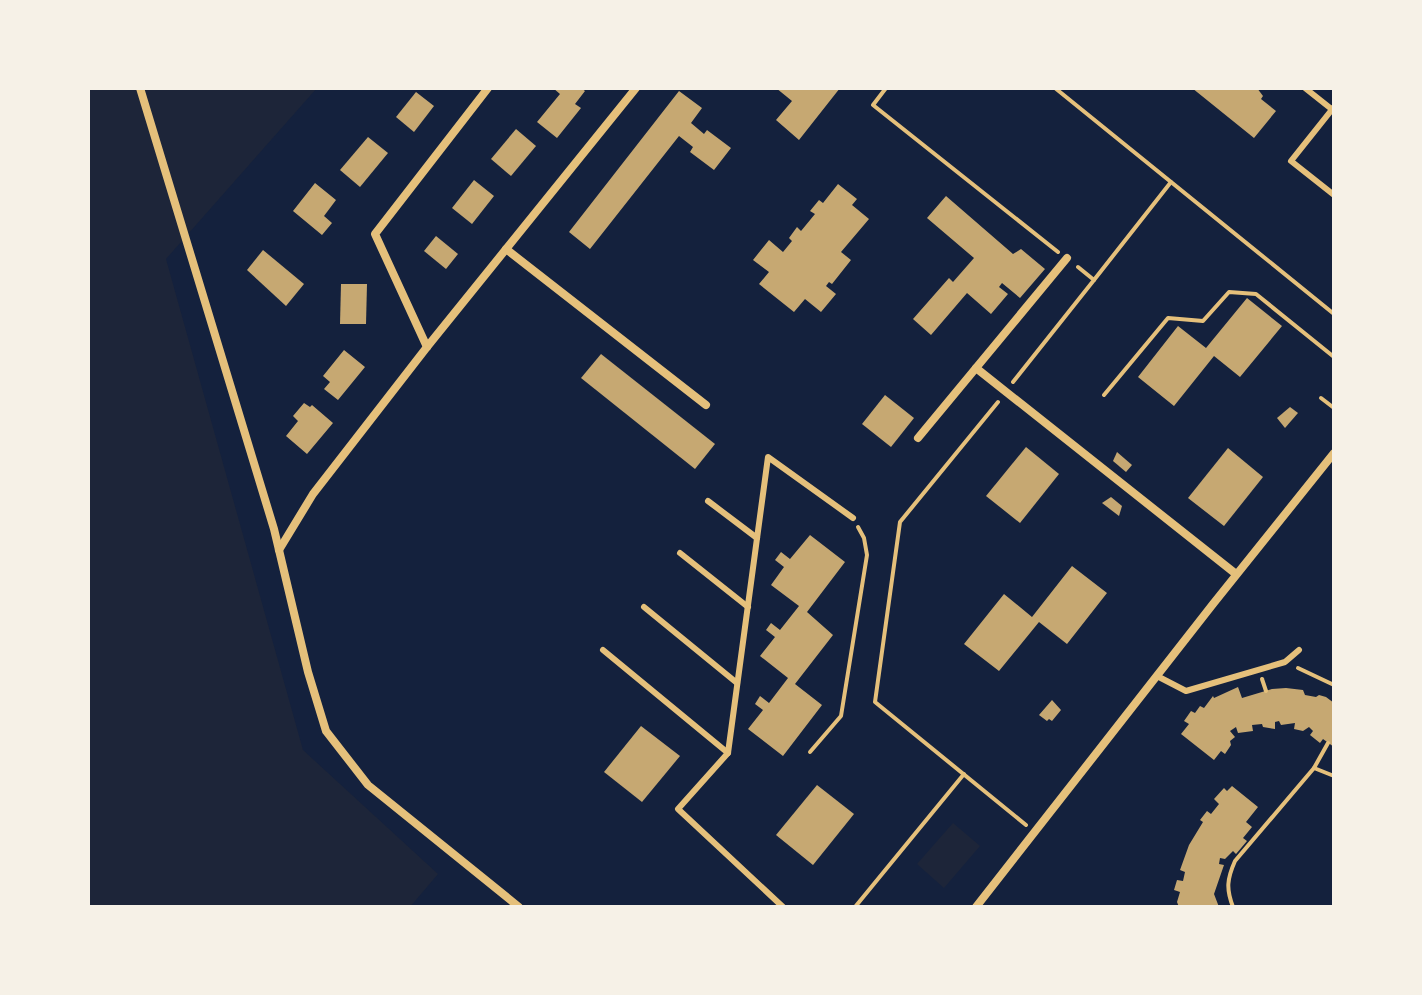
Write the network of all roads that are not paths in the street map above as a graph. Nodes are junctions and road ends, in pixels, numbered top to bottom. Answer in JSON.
{"nodes":[{"id":1,"x":140,"y":88,"type":"edge"},
{"id":2,"x":488,"y":88,"type":"edge"},
{"id":3,"x":636,"y":88,"type":"edge"},
{"id":4,"x":1305,"y":88,"type":"edge"},
{"id":5,"x":1333,"y":109,"type":"edge"},
{"id":6,"x":1334,"y":195,"type":"edge"},
{"id":7,"x":506,"y":249,"type":"junction"},
{"id":8,"x":1067,"y":258,"type":"road end"},
{"id":9,"x":427,"y":347,"type":"junction"},
{"id":10,"x":976,"y":368,"type":"junction"},
{"id":11,"x":706,"y":405,"type":"dead end"},
{"id":12,"x":918,"y":438,"type":"dead end"},
{"id":13,"x":1334,"y":453,"type":"edge"},
{"id":14,"x":708,"y":501,"type":"dead end"},
{"id":15,"x":853,"y":518,"type":"road end"},
{"id":16,"x":757,"y":538,"type":"junction"},
{"id":17,"x":279,"y":550,"type":"junction"},
{"id":18,"x":680,"y":553,"type":"dead end"},
{"id":19,"x":1236,"y":574,"type":"junction"},
{"id":20,"x":644,"y":607,"type":"dead end"},
{"id":21,"x":748,"y":607,"type":"junction"},
{"id":22,"x":603,"y":650,"type":"dead end"},
{"id":23,"x":1299,"y":650,"type":"dead end"},
{"id":24,"x":1157,"y":676,"type":"junction"},
{"id":25,"x":738,"y":683,"type":"junction"},
{"id":26,"x":728,"y":753,"type":"junction"},
{"id":27,"x":519,"y":907,"type":"edge"},
{"id":28,"x":783,"y":907,"type":"edge"},
{"id":29,"x":976,"y":907,"type":"edge"}],
"edges":[{"from":1,"to":17,"type":"street"},
{"from":2,"to":9,"type":"street"},
{"from":3,"to":7,"type":"street"},
{"from":4,"to":5,"type":"lane"},
{"from":5,"to":6,"type":"lane"},
{"from":7,"to":9,"type":"street"},
{"from":7,"to":11,"type":"street"},
{"from":8,"to":10,"type":"street"},
{"from":9,"to":17,"type":"street"},
{"from":10,"to":12,"type":"street"},
{"from":10,"to":19,"type":"street"},
{"from":13,"to":19,"type":"street"},
{"from":14,"to":16,"type":"lane"},
{"from":15,"to":16,"type":"lane"},
{"from":16,"to":21,"type":"lane"},
{"from":17,"to":27,"type":"street"},
{"from":18,"to":21,"type":"lane"},
{"from":19,"to":24,"type":"street"},
{"from":20,"to":25,"type":"lane"},
{"from":21,"to":25,"type":"lane"},
{"from":22,"to":26,"type":"lane"},
{"from":23,"to":24,"type":"lane"},
{"from":24,"to":29,"type":"street"},
{"from":25,"to":26,"type":"lane"},
{"from":26,"to":28,"type":"lane"}]}
